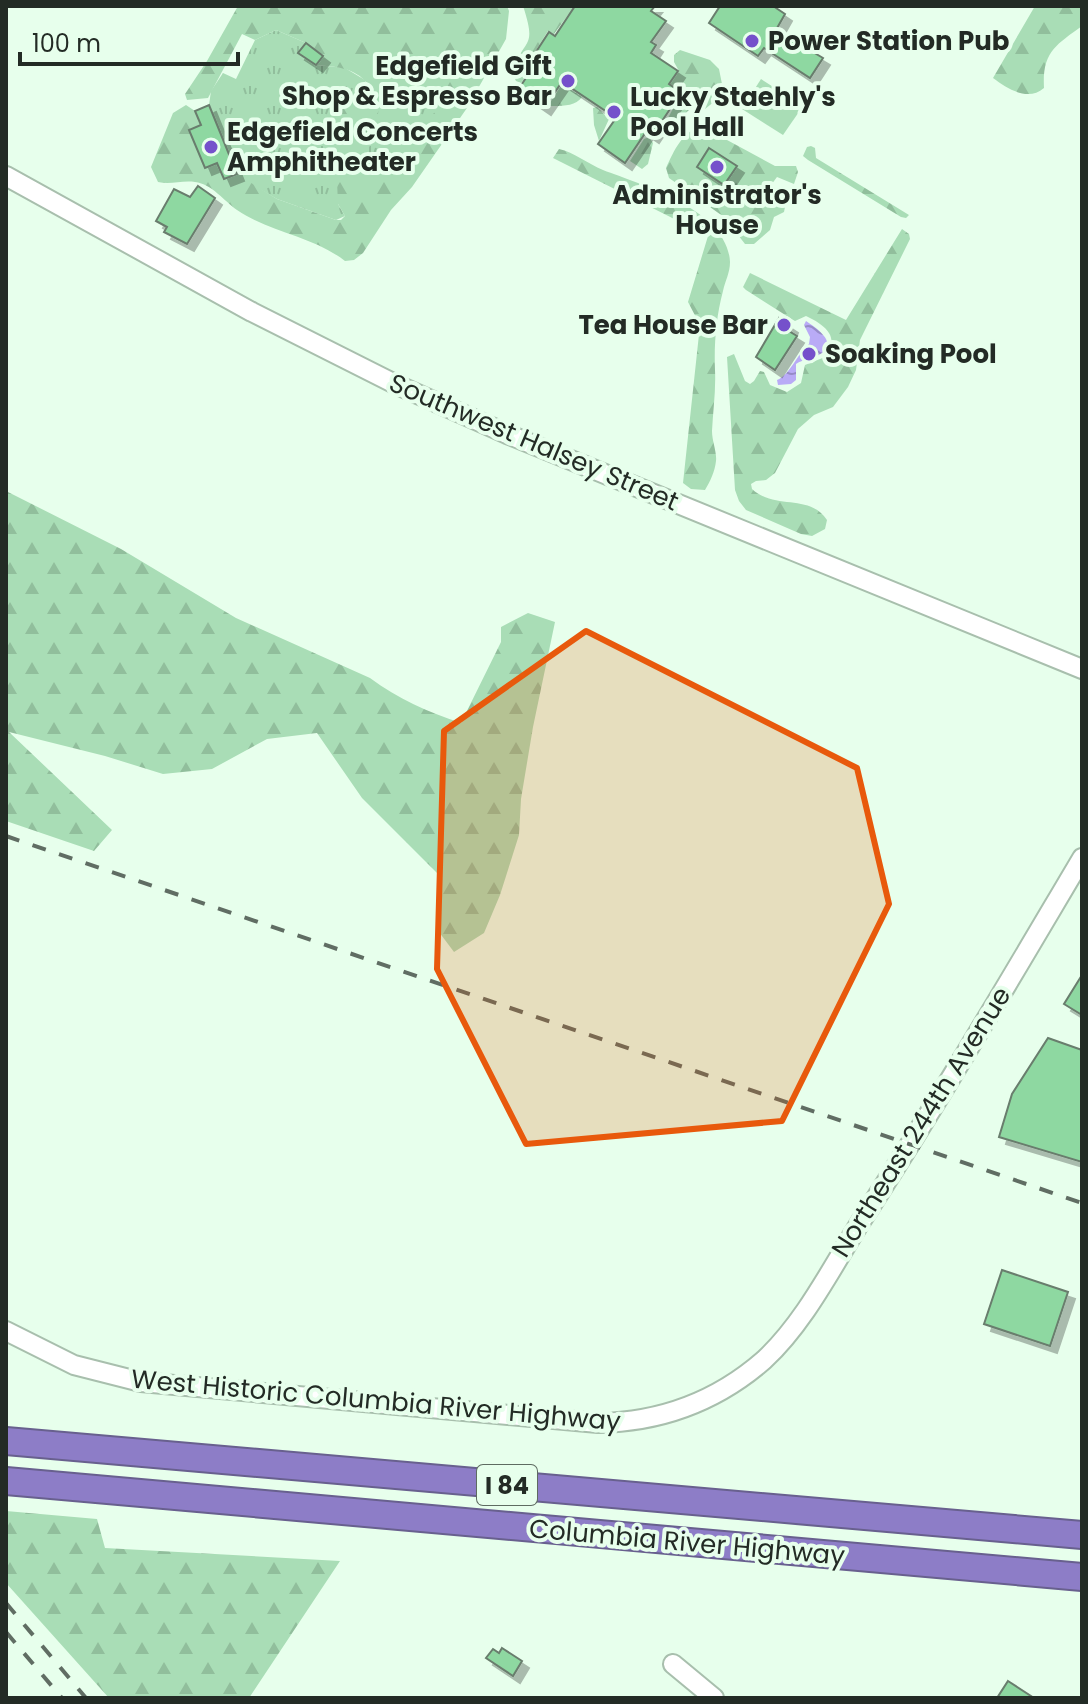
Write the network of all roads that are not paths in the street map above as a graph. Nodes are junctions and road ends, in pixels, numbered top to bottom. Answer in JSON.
{"nodes":[{"id":1,"x":6,"y":176,"type":"edge"},
{"id":2,"x":1082,"y":669,"type":"edge"},
{"id":3,"x":1082,"y":858,"type":"edge"},
{"id":4,"x":6,"y":1331,"type":"edge"},
{"id":5,"x":746,"y":1375,"type":"joint"},
{"id":6,"x":6,"y":1441,"type":"edge"},
{"id":7,"x":6,"y":1481,"type":"edge"},
{"id":8,"x":1082,"y":1523,"type":"edge"},
{"id":9,"x":1008,"y":1528,"type":"junction"},
{"id":10,"x":1082,"y":1535,"type":"edge"},
{"id":11,"x":988,"y":1569,"type":"junction"},
{"id":12,"x":1082,"y":1577,"type":"edge"},
{"id":13,"x":1082,"y":1592,"type":"edge"},
{"id":14,"x":673,"y":1664,"type":"dead end"},
{"id":15,"x":714,"y":1698,"type":"edge"}],
"edges":[{"from":1,"to":2,"type":"street","name":"Southwest Halsey Street"},
{"from":3,"to":5,"type":"street","name":"Northeast 244th Avenue"},
{"from":4,"to":5,"type":"street","name":"West Historic Columbia River Highway"},
{"from":6,"to":9,"type":"highway","name":"Columbia River Highway","number":"I 84"},
{"from":7,"to":11,"type":"highway","name":"Columbia River Highway","number":"I 84"},
{"from":8,"to":9,"type":"highway"},
{"from":9,"to":10,"type":"highway","name":"Columbia River Highway","number":"I 84"},
{"from":11,"to":12,"type":"highway","name":"Columbia River Highway","number":"I 84"},
{"from":11,"to":13,"type":"highway"},
{"from":14,"to":15,"type":"street"}]}
